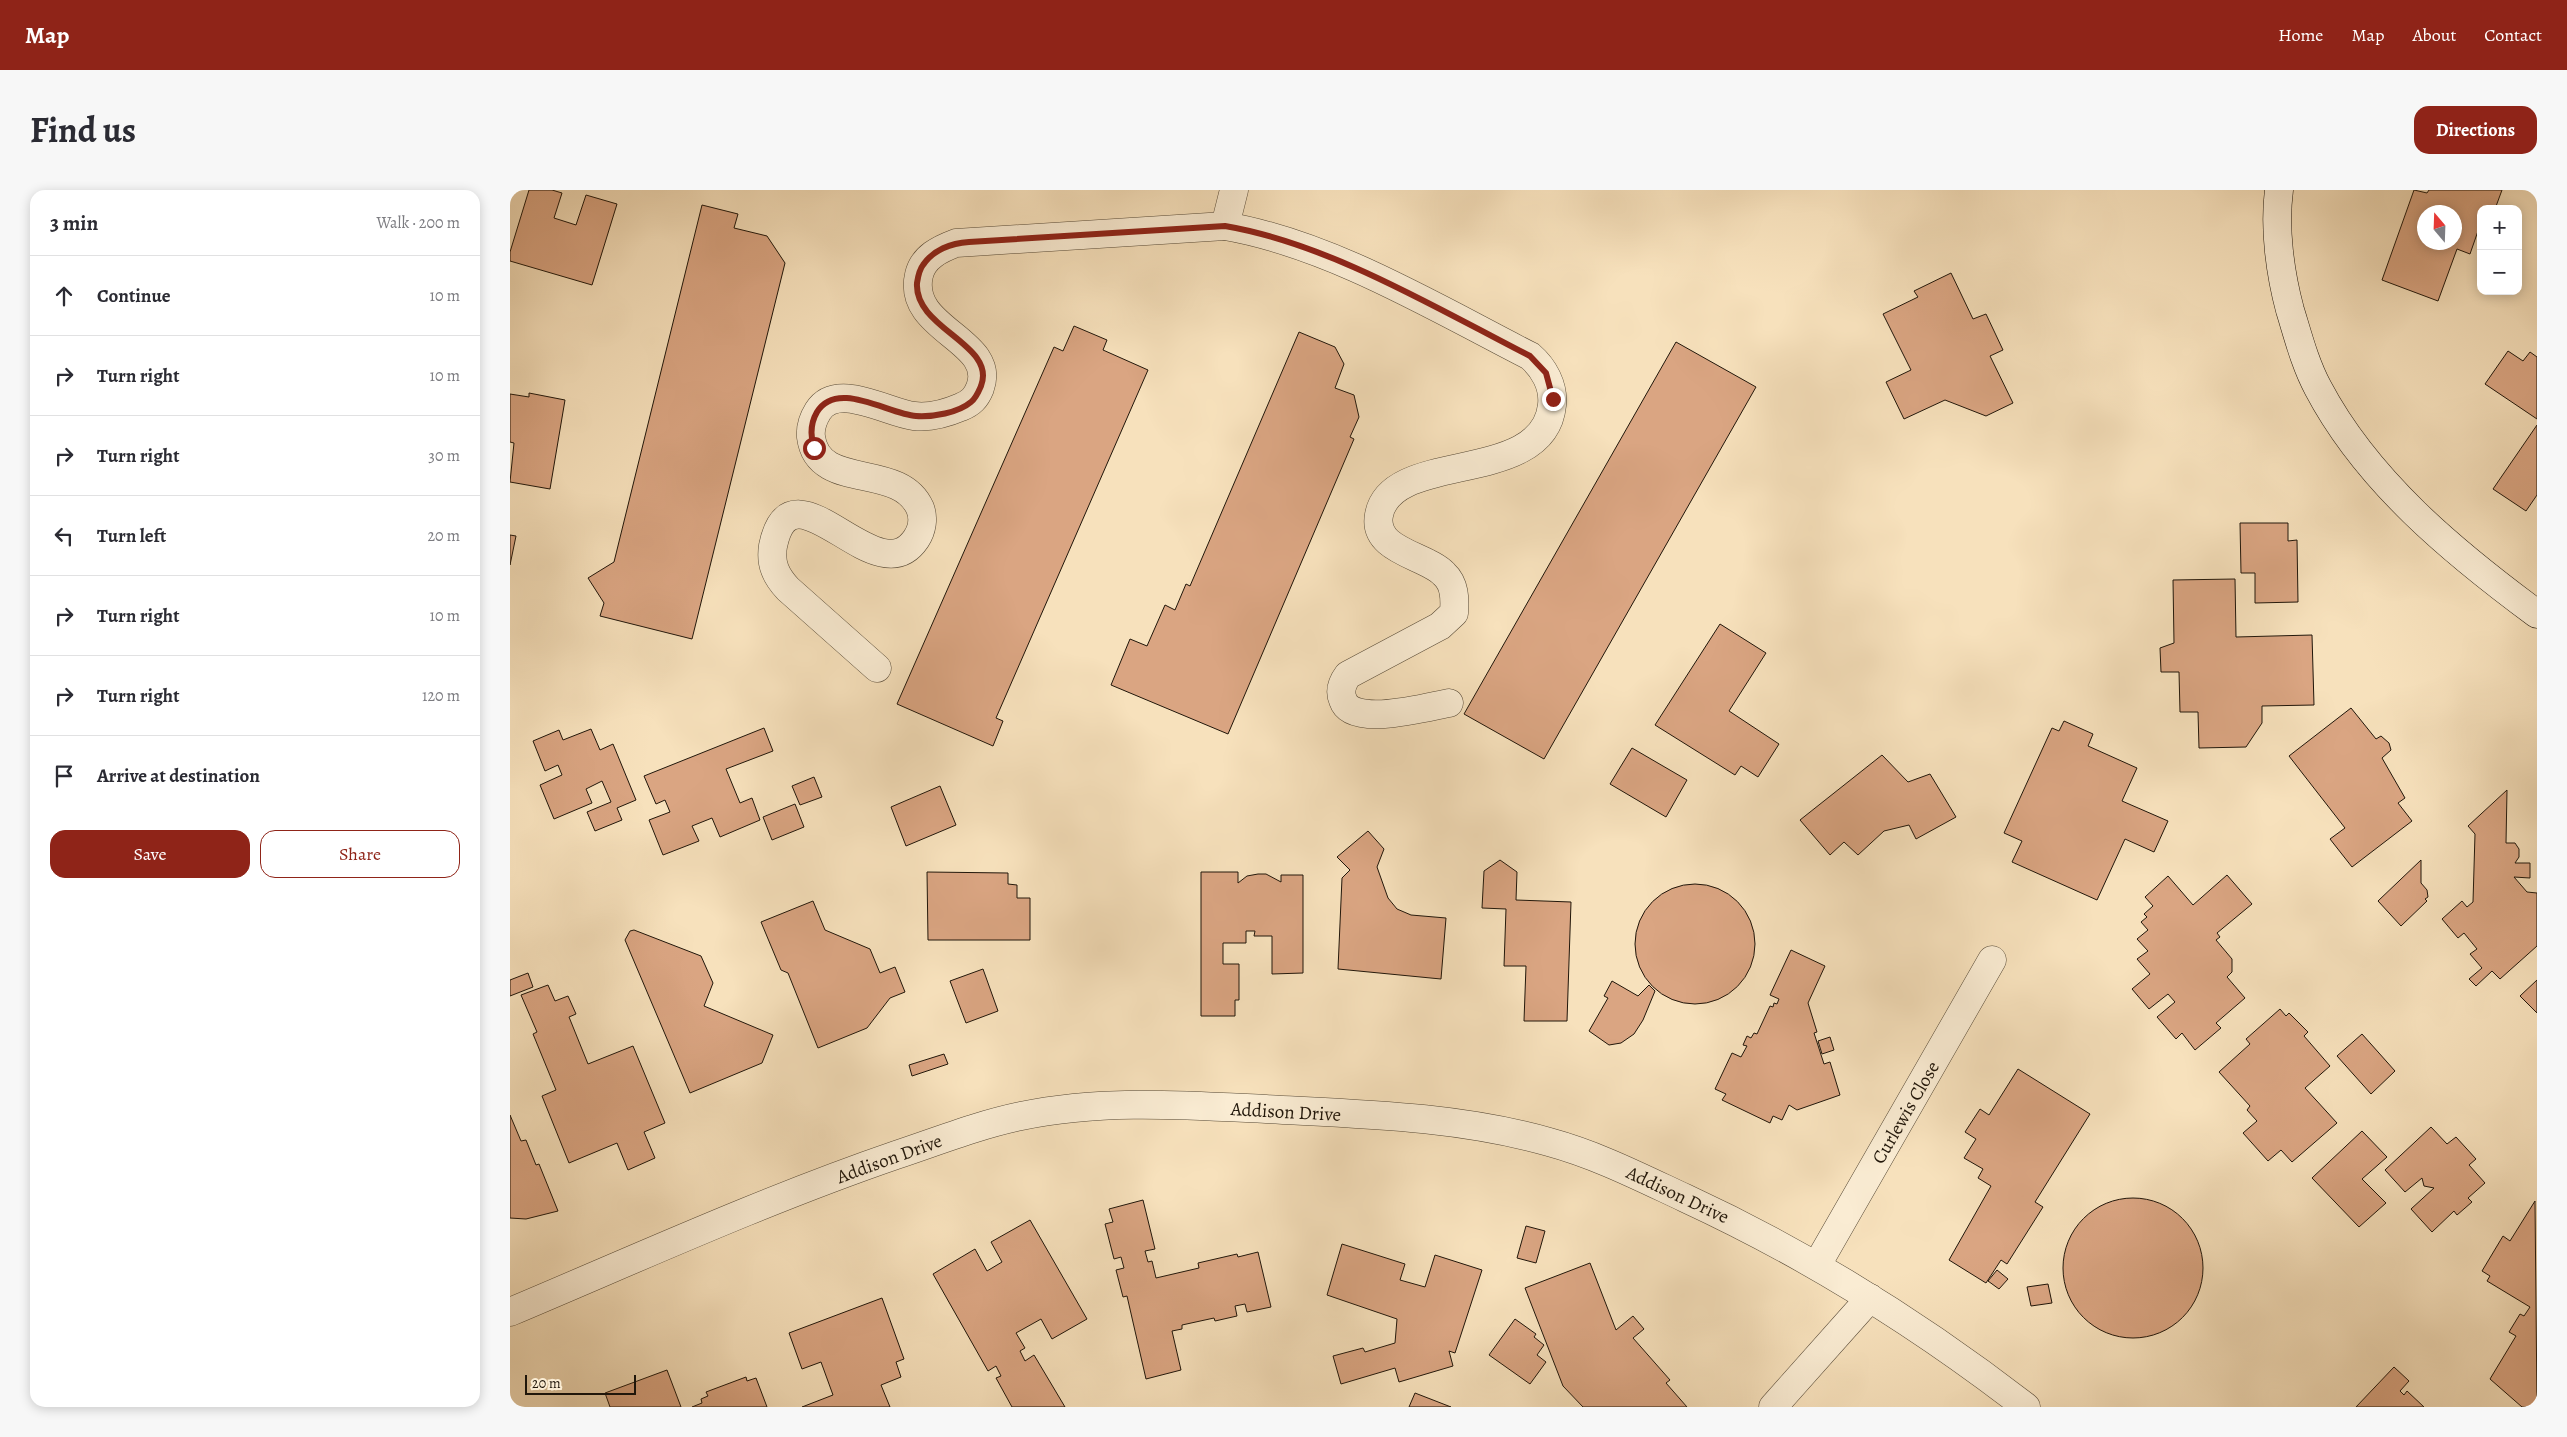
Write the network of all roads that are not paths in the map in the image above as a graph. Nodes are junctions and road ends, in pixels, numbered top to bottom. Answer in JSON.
{"nodes":[{"id":1,"x":1234,"y":190,"type":"edge"},
{"id":2,"x":2273,"y":192,"type":"edge"},
{"id":3,"x":1225,"y":226,"type":"junction"},
{"id":4,"x":2537,"y":614,"type":"edge"},
{"id":5,"x":876,"y":668,"type":"dead end"},
{"id":6,"x":1449,"y":703,"type":"dead end"},
{"id":7,"x":1992,"y":960,"type":"dead end"},
{"id":8,"x":1817,"y":1264,"type":"junction"},
{"id":9,"x":1870,"y":1298,"type":"junction"},
{"id":10,"x":510,"y":1312,"type":"edge"},
{"id":11,"x":1772,"y":1407,"type":"edge"},
{"id":12,"x":2026,"y":1407,"type":"edge"}],
"edges":[{"from":1,"to":3,"type":"street"},
{"from":2,"to":4,"type":"street"},
{"from":3,"to":5,"type":"street"},
{"from":3,"to":6,"type":"street"},
{"from":7,"to":8,"type":"street","name":"Curlewis Close"},
{"from":8,"to":9,"type":"street","name":"Addison Drive"},
{"from":8,"to":10,"type":"street","name":"Addison Drive"},
{"from":9,"to":11,"type":"street"},
{"from":9,"to":12,"type":"street","name":"Addison Drive"}]}
